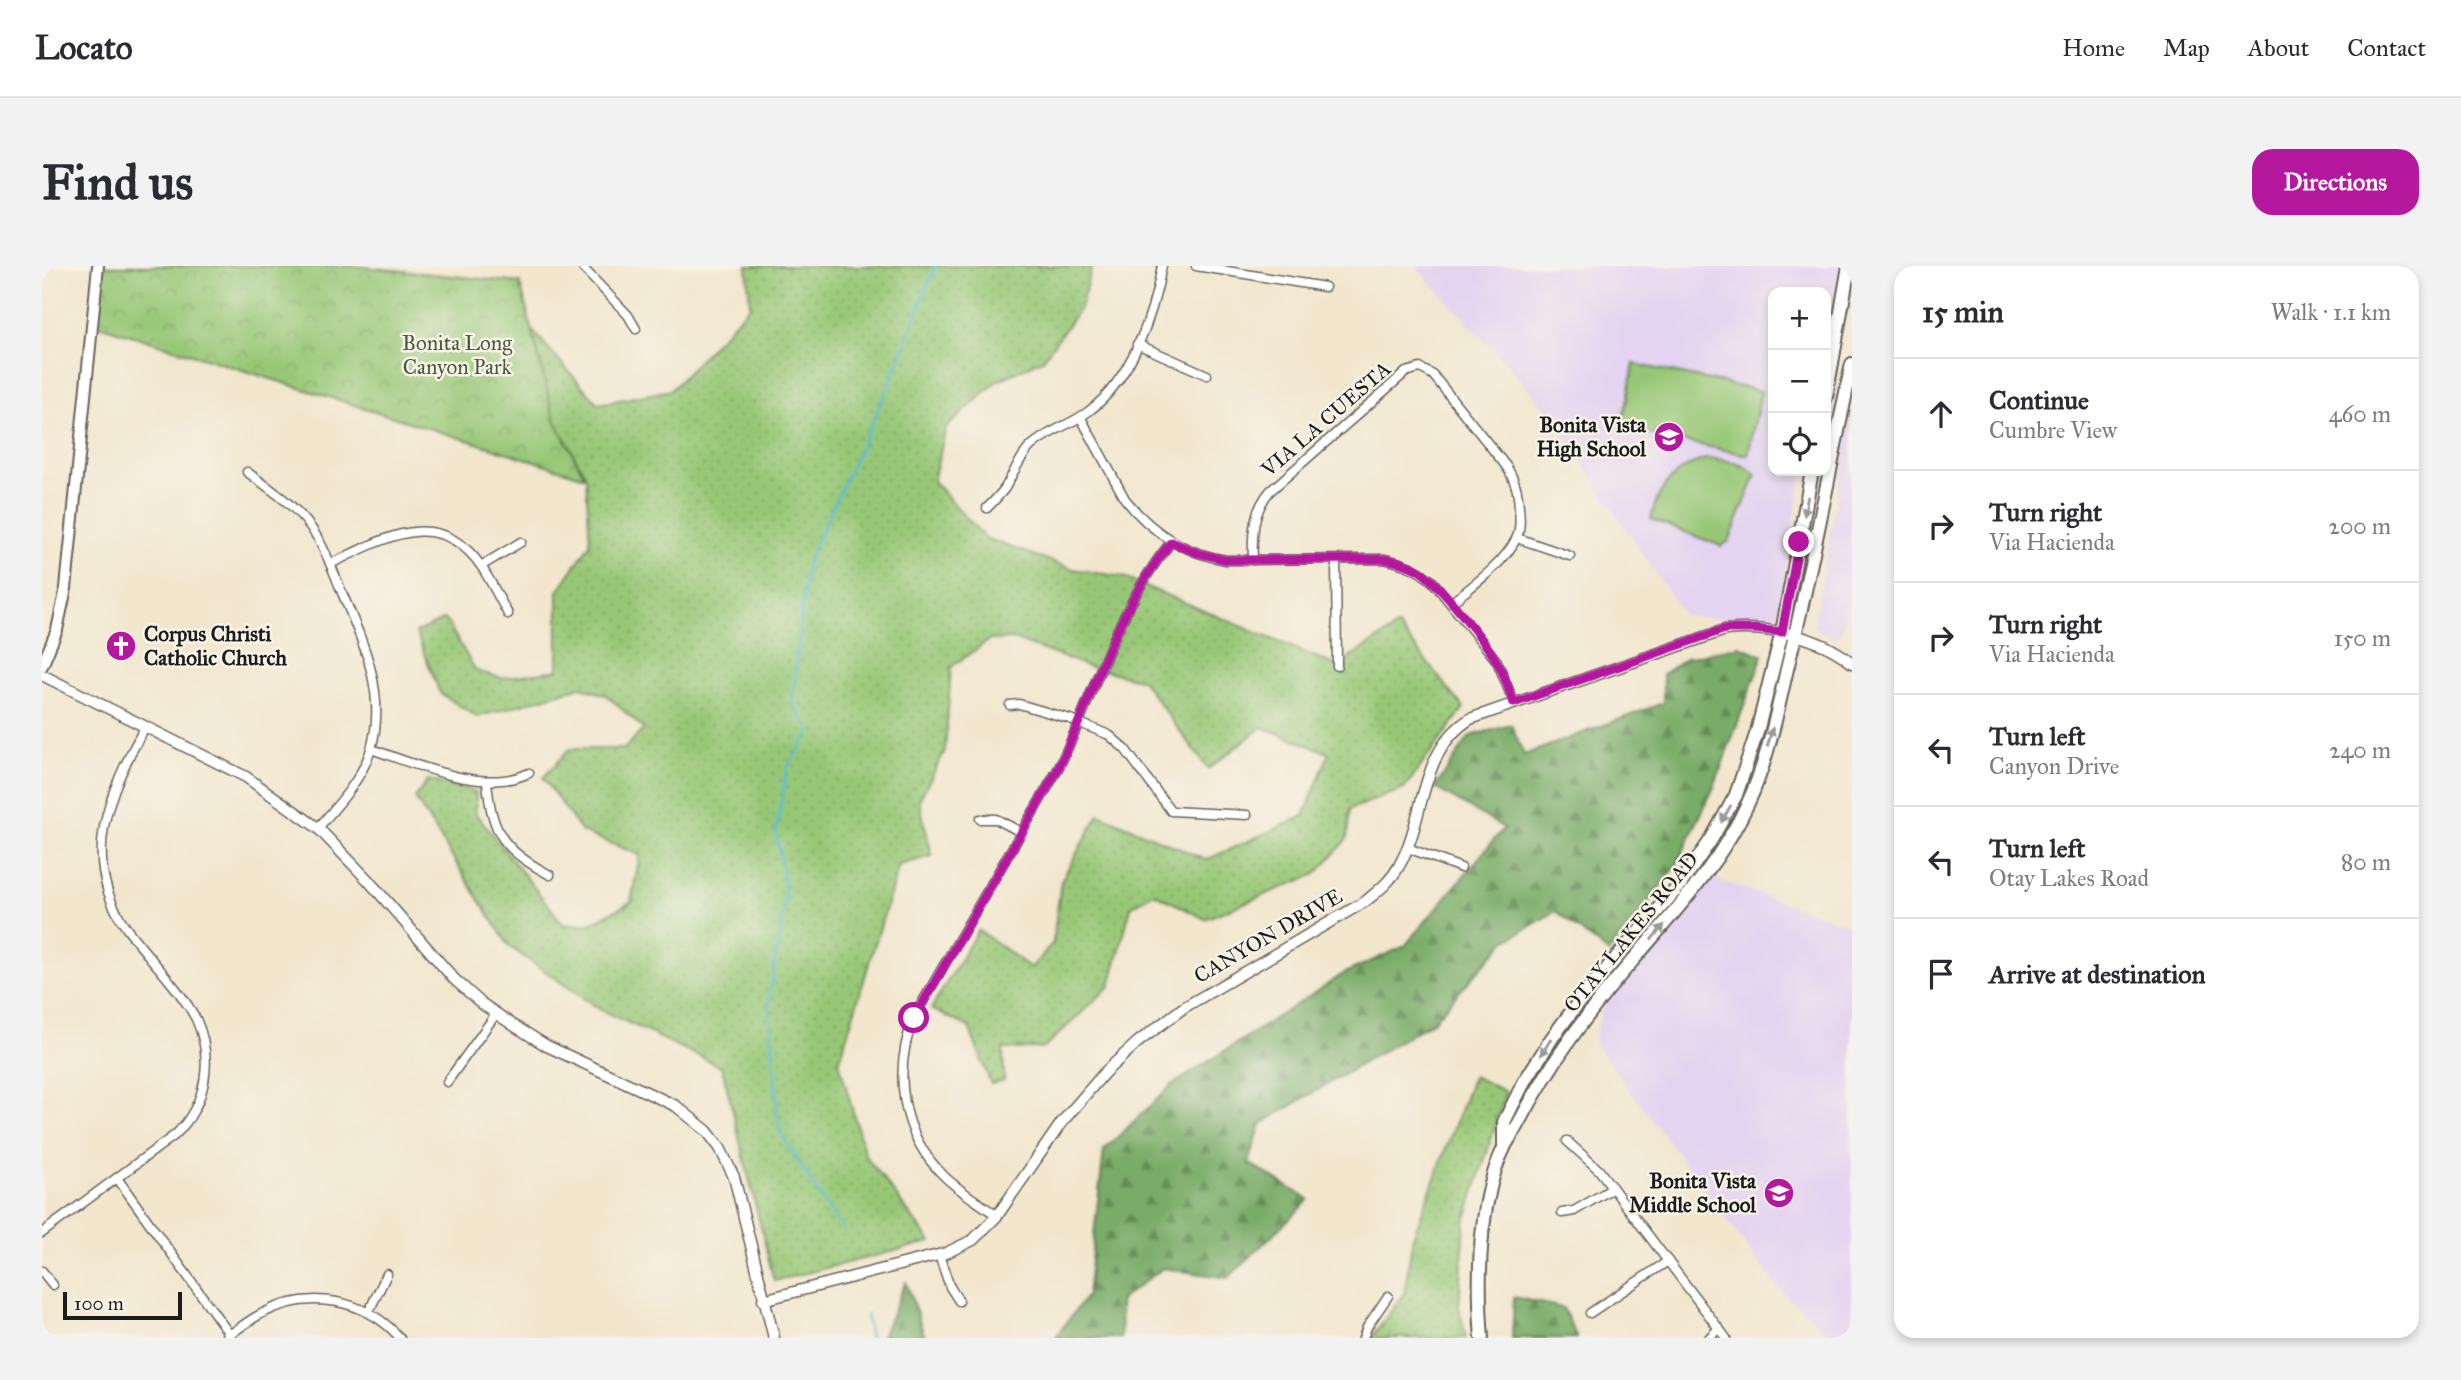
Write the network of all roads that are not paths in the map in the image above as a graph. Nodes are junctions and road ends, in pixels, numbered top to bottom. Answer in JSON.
{"nodes":[{"id":1,"x":97,"y":266,"type":"edge"},
{"id":2,"x":581,"y":266,"type":"edge"},
{"id":3,"x":596,"y":266,"type":"edge"},
{"id":4,"x":1162,"y":266,"type":"edge"},
{"id":5,"x":1196,"y":266,"type":"edge"},
{"id":6,"x":1849,"y":266,"type":"edge"},
{"id":7,"x":589,"y":273,"type":"junction"},
{"id":8,"x":1325,"y":287,"type":"dead end"},
{"id":9,"x":636,"y":329,"type":"dead end"},
{"id":10,"x":1137,"y":345,"type":"junction"},
{"id":11,"x":1852,"y":365,"type":"edge"},
{"id":12,"x":1831,"y":369,"type":"edge"},
{"id":13,"x":1207,"y":375,"type":"dead end"},
{"id":14,"x":1081,"y":418,"type":"junction"},
{"id":15,"x":247,"y":472,"type":"dead end"},
{"id":16,"x":1811,"y":476,"type":"edge"},
{"id":17,"x":988,"y":508,"type":"dead end"},
{"id":18,"x":1517,"y":537,"type":"junction"},
{"id":19,"x":521,"y":542,"type":"dead end"},
{"id":20,"x":1171,"y":542,"type":"junction"},
{"id":21,"x":1570,"y":556,"type":"dead end"},
{"id":22,"x":1253,"y":560,"type":"junction"},
{"id":23,"x":1336,"y":560,"type":"junction"},
{"id":24,"x":330,"y":564,"type":"junction"},
{"id":25,"x":481,"y":566,"type":"junction"},
{"id":26,"x":1451,"y":603,"type":"junction"},
{"id":27,"x":508,"y":614,"type":"dead end"},
{"id":28,"x":1782,"y":632,"type":"junction"},
{"id":29,"x":1796,"y":636,"type":"junction"},
{"id":30,"x":1852,"y":663,"type":"edge"},
{"id":31,"x":42,"y":666,"type":"edge"},
{"id":32,"x":1337,"y":666,"type":"dead end"},
{"id":33,"x":42,"y":675,"type":"edge"},
{"id":34,"x":1514,"y":703,"type":"junction"},
{"id":35,"x":1010,"y":705,"type":"dead end"},
{"id":36,"x":1079,"y":722,"type":"junction"},
{"id":37,"x":145,"y":727,"type":"junction"},
{"id":38,"x":371,"y":749,"type":"junction"},
{"id":39,"x":529,"y":773,"type":"dead end"},
{"id":40,"x":487,"y":782,"type":"junction"},
{"id":41,"x":1247,"y":815,"type":"dead end"},
{"id":42,"x":980,"y":819,"type":"dead end"},
{"id":43,"x":318,"y":828,"type":"junction"},
{"id":44,"x":1021,"y":832,"type":"junction"},
{"id":45,"x":1408,"y":848,"type":"junction"},
{"id":46,"x":1461,"y":868,"type":"dead end"},
{"id":47,"x":550,"y":875,"type":"dead end"},
{"id":48,"x":496,"y":1014,"type":"junction"},
{"id":49,"x":447,"y":1082,"type":"dead end"},
{"id":50,"x":1567,"y":1141,"type":"dead end"},
{"id":51,"x":1504,"y":1146,"type":"junction"},
{"id":52,"x":117,"y":1178,"type":"junction"},
{"id":53,"x":1613,"y":1188,"type":"junction"},
{"id":54,"x":1562,"y":1213,"type":"dead end"},
{"id":55,"x":998,"y":1216,"type":"junction"},
{"id":56,"x":42,"y":1233,"type":"edge"},
{"id":57,"x":939,"y":1255,"type":"junction"},
{"id":58,"x":1668,"y":1261,"type":"junction"},
{"id":59,"x":42,"y":1271,"type":"edge"},
{"id":60,"x":387,"y":1274,"type":"dead end"},
{"id":61,"x":53,"y":1285,"type":"dead end"},
{"id":62,"x":1388,"y":1296,"type":"dead end"},
{"id":63,"x":763,"y":1300,"type":"junction"},
{"id":64,"x":959,"y":1301,"type":"dead end"},
{"id":65,"x":369,"y":1311,"type":"junction"},
{"id":66,"x":1590,"y":1313,"type":"dead end"},
{"id":67,"x":1718,"y":1328,"type":"junction"},
{"id":68,"x":228,"y":1337,"type":"edge"},
{"id":69,"x":400,"y":1338,"type":"edge"},
{"id":70,"x":774,"y":1338,"type":"edge"},
{"id":71,"x":1363,"y":1338,"type":"edge"},
{"id":72,"x":1482,"y":1338,"type":"edge"},
{"id":73,"x":1709,"y":1338,"type":"edge"},
{"id":74,"x":1726,"y":1338,"type":"edge"}],
"edges":[{"from":1,"to":31,"type":"main road"},
{"from":2,"to":7,"type":"street"},
{"from":3,"to":7,"type":"street"},
{"from":4,"to":10,"type":"street"},
{"from":5,"to":8,"type":"street"},
{"from":6,"to":12,"type":"main road"},
{"from":7,"to":9,"type":"street"},
{"from":10,"to":13,"type":"street"},
{"from":10,"to":14,"type":"street"},
{"from":11,"to":29,"type":"main road","name":"OTAY LAKES ROAD"},
{"from":14,"to":17,"type":"street"},
{"from":14,"to":20,"type":"street"},
{"from":15,"to":24,"type":"street"},
{"from":16,"to":28,"type":"main road","name":"OTAY LAKES ROAD","one_way":true},
{"from":18,"to":21,"type":"street"},
{"from":18,"to":22,"type":"street","name":"VIA LA CUESTA"},
{"from":18,"to":26,"type":"street"},
{"from":19,"to":25,"type":"street"},
{"from":20,"to":22,"type":"street"},
{"from":20,"to":36,"type":"street"},
{"from":22,"to":23,"type":"street"},
{"from":23,"to":26,"type":"street"},
{"from":23,"to":32,"type":"street"},
{"from":24,"to":25,"type":"street"},
{"from":24,"to":38,"type":"street"},
{"from":25,"to":27,"type":"street"},
{"from":26,"to":34,"type":"street"},
{"from":28,"to":29,"type":"street","name":"CANYON DRIVE"},
{"from":28,"to":34,"type":"street","name":"CANYON DRIVE"},
{"from":28,"to":51,"type":"main road","name":"OTAY LAKES ROAD","one_way":true},
{"from":29,"to":30,"type":"street","name":"CANYON DRIVE"},
{"from":51,"to":29,"type":"main road","name":"OTAY LAKES ROAD","one_way":true},
{"from":33,"to":37,"type":"street"},
{"from":34,"to":45,"type":"street","name":"CANYON DRIVE"},
{"from":35,"to":36,"type":"street"},
{"from":36,"to":41,"type":"street"},
{"from":36,"to":44,"type":"street"},
{"from":37,"to":43,"type":"street"},
{"from":37,"to":52,"type":"street"},
{"from":38,"to":40,"type":"street"},
{"from":38,"to":43,"type":"street"},
{"from":39,"to":40,"type":"street"},
{"from":40,"to":47,"type":"street"},
{"from":42,"to":44,"type":"street"},
{"from":43,"to":48,"type":"street"},
{"from":44,"to":55,"type":"street"},
{"from":45,"to":46,"type":"street"},
{"from":45,"to":55,"type":"street","name":"CANYON DRIVE"},
{"from":48,"to":49,"type":"street"},
{"from":48,"to":63,"type":"street"},
{"from":50,"to":53,"type":"street"},
{"from":51,"to":72,"type":"main road","name":"OTAY LAKES ROAD"},
{"from":52,"to":56,"type":"street"},
{"from":52,"to":68,"type":"street"},
{"from":53,"to":54,"type":"street"},
{"from":53,"to":58,"type":"street"},
{"from":55,"to":57,"type":"street","name":"CANYON DRIVE"},
{"from":57,"to":63,"type":"street","name":"CANYON DRIVE"},
{"from":57,"to":64,"type":"street"},
{"from":58,"to":66,"type":"street"},
{"from":58,"to":67,"type":"street"},
{"from":59,"to":61,"type":"street"},
{"from":60,"to":65,"type":"street"},
{"from":62,"to":71,"type":"street"},
{"from":63,"to":70,"type":"street"},
{"from":65,"to":68,"type":"street"},
{"from":65,"to":69,"type":"street"},
{"from":67,"to":73,"type":"street"},
{"from":67,"to":74,"type":"street"}]}
